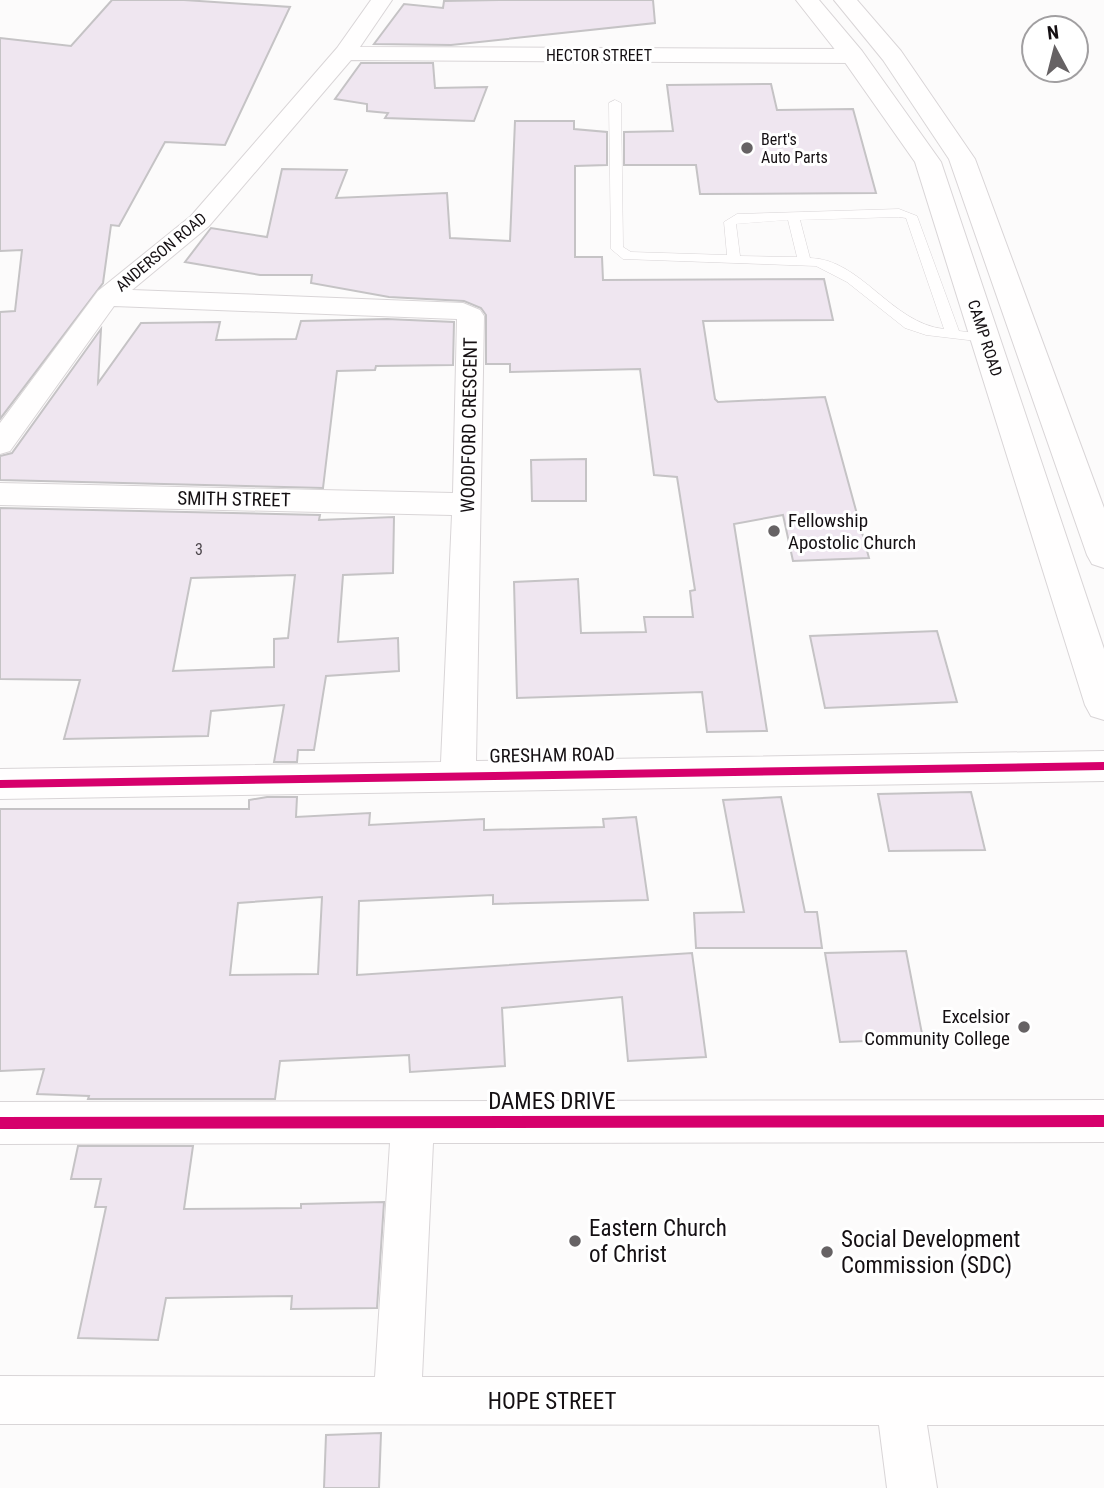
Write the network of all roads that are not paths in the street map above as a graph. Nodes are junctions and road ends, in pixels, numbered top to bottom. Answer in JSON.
{"nodes":[{"id":1,"x":382,"y":0,"type":"edge"},
{"id":2,"x":807,"y":0,"type":"edge"},
{"id":3,"x":845,"y":0,"type":"edge"},
{"id":4,"x":345,"y":53,"type":"junction"},
{"id":5,"x":853,"y":56,"type":"junction"},
{"id":6,"x":615,"y":103,"type":"dead end"},
{"id":7,"x":793,"y":215,"type":"junction"},
{"id":8,"x":734,"y":259,"type":"junction"},
{"id":9,"x":804,"y":260,"type":"junction"},
{"id":10,"x":107,"y":297,"type":"junction"},
{"id":11,"x":953,"y":334,"type":"junction"},
{"id":12,"x":985,"y":338,"type":"junction"},
{"id":13,"x":0,"y":444,"type":"edge"},
{"id":14,"x":1067,"y":452,"type":"junction"},
{"id":15,"x":1022,"y":453,"type":"junction"},
{"id":16,"x":0,"y":494,"type":"edge"},
{"id":17,"x":468,"y":504,"type":"junction"},
{"id":18,"x":1104,"y":555,"type":"edge"},
{"id":19,"x":1104,"y":705,"type":"edge"},
{"id":20,"x":1104,"y":766,"type":"edge"},
{"id":21,"x":458,"y":774,"type":"junction"},
{"id":22,"x":0,"y":784,"type":"edge"},
{"id":23,"x":1104,"y":1121,"type":"edge"},
{"id":24,"x":413,"y":1122,"type":"junction"},
{"id":25,"x":0,"y":1123,"type":"edge"},
{"id":26,"x":0,"y":1400,"type":"edge"},
{"id":27,"x":397,"y":1400,"type":"junction"},
{"id":28,"x":1104,"y":1401,"type":"edge"},
{"id":29,"x":900,"y":1402,"type":"junction"},
{"id":30,"x":912,"y":1488,"type":"edge"}],
"edges":[{"from":1,"to":4,"type":"street","name":"ANDERSON ROAD"},
{"from":2,"to":5,"type":"main road","name":"CAMP ROAD"},
{"from":3,"to":14,"type":"main road","name":"CAMP ROAD"},
{"from":4,"to":5,"type":"street","name":"HECTOR STREET"},
{"from":4,"to":10,"type":"street","name":"ANDERSON ROAD"},
{"from":5,"to":12,"type":"main road","name":"CAMP ROAD"},
{"from":6,"to":8,"type":"lane"},
{"from":7,"to":8,"type":"lane"},
{"from":7,"to":9,"type":"lane"},
{"from":7,"to":11,"type":"lane"},
{"from":8,"to":9,"type":"lane"},
{"from":9,"to":11,"type":"lane"},
{"from":10,"to":13,"type":"street","name":"ANDERSON ROAD"},
{"from":10,"to":17,"type":"street","name":"WOODFORD CRESCENT"},
{"from":11,"to":12,"type":"lane"},
{"from":12,"to":15,"type":"main road","name":"CAMP ROAD"},
{"from":14,"to":15,"type":"main road"},
{"from":14,"to":18,"type":"main road","name":"CAMP ROAD"},
{"from":15,"to":19,"type":"main road","name":"CAMP ROAD"},
{"from":16,"to":17,"type":"street","name":"SMITH STREET"},
{"from":17,"to":21,"type":"street","name":"WOODFORD CRESCENT"},
{"from":20,"to":21,"type":"street","name":"GRESHAM ROAD"},
{"from":21,"to":22,"type":"street","name":"GRESHAM ROAD"},
{"from":23,"to":24,"type":"street","name":"DAMES DRIVE"},
{"from":24,"to":25,"type":"street","name":"DAMES DRIVE"},
{"from":24,"to":27,"type":"street"},
{"from":26,"to":27,"type":"street","name":"HOPE STREET"},
{"from":27,"to":29,"type":"street","name":"HOPE STREET"},
{"from":28,"to":29,"type":"street","name":"HOPE STREET"},
{"from":29,"to":30,"type":"street"}]}
